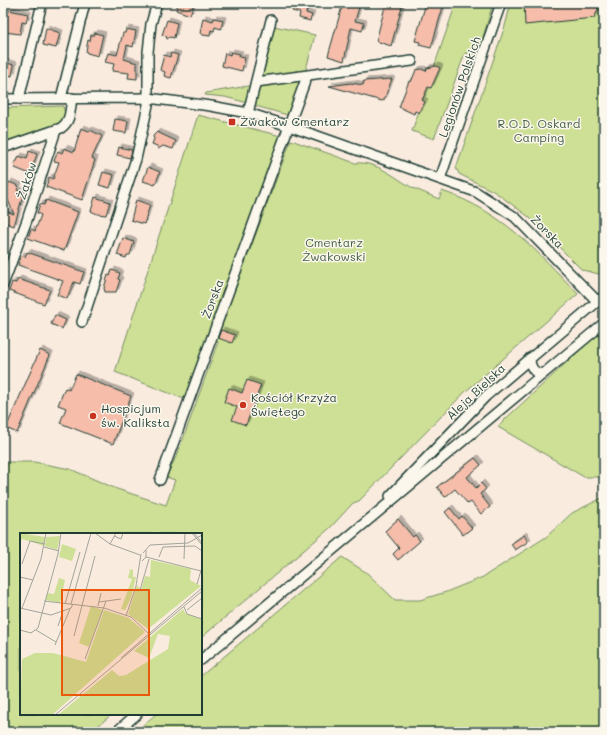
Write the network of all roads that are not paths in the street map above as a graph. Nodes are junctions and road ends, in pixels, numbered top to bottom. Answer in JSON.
{"nodes":[{"id":1,"x":42,"y":3,"type":"edge"},
{"id":2,"x":85,"y":3,"type":"edge"},
{"id":3,"x":157,"y":3,"type":"edge"},
{"id":4,"x":501,"y":3,"type":"edge"},
{"id":5,"x":271,"y":20,"type":"dead end"},
{"id":6,"x":412,"y":61,"type":"dead end"},
{"id":7,"x":307,"y":76,"type":"junction"},
{"id":8,"x":256,"y":82,"type":"junction"},
{"id":9,"x":61,"y":98,"type":"junction"},
{"id":10,"x":72,"y":98,"type":"junction"},
{"id":11,"x":148,"y":98,"type":"junction"},
{"id":12,"x":3,"y":99,"type":"edge"},
{"id":13,"x":19,"y":99,"type":"junction"},
{"id":14,"x":248,"y":113,"type":"junction"},
{"id":15,"x":289,"y":126,"type":"junction"},
{"id":16,"x":56,"y":130,"type":"junction"},
{"id":17,"x":5,"y":147,"type":"edge"},
{"id":18,"x":3,"y":156,"type":"edge"},
{"id":19,"x":440,"y":179,"type":"junction"},
{"id":20,"x":3,"y":285,"type":"edge"},
{"id":21,"x":601,"y":299,"type":"edge"},
{"id":22,"x":82,"y":322,"type":"dead end"},
{"id":23,"x":604,"y":323,"type":"edge"},
{"id":24,"x":530,"y":358,"type":"junction"},
{"id":25,"x":544,"y":373,"type":"junction"},
{"id":26,"x":160,"y":480,"type":"dead end"},
{"id":27,"x":373,"y":515,"type":"junction"},
{"id":28,"x":202,"y":659,"type":"edge"},
{"id":29,"x":136,"y":715,"type":"edge"},
{"id":30,"x":116,"y":732,"type":"edge"}],
"edges":[{"from":1,"to":13,"type":"street"},
{"from":2,"to":9,"type":"street"},
{"from":3,"to":11,"type":"street"},
{"from":4,"to":19,"type":"street","name":"Legionów Polskich"},
{"from":5,"to":8,"type":"street"},
{"from":6,"to":7,"type":"street"},
{"from":7,"to":8,"type":"street"},
{"from":7,"to":15,"type":"street","name":"Żorska"},
{"from":8,"to":14,"type":"street"},
{"from":9,"to":10,"type":"street","name":"Żorska"},
{"from":9,"to":13,"type":"street","name":"Żorska"},
{"from":10,"to":11,"type":"street","name":"Żorska"},
{"from":10,"to":16,"type":"street"},
{"from":11,"to":14,"type":"street","name":"Żorska"},
{"from":11,"to":22,"type":"street"},
{"from":12,"to":13,"type":"street","name":"Żorska"},
{"from":14,"to":15,"type":"street","name":"Żorska"},
{"from":15,"to":19,"type":"street","name":"Żorska"},
{"from":15,"to":26,"type":"street","name":"Żorska"},
{"from":16,"to":17,"type":"street"},
{"from":16,"to":20,"type":"street","name":"Żaków"},
{"from":17,"to":18,"type":"street"},
{"from":19,"to":21,"type":"street","name":"Żorska"},
{"from":21,"to":24,"type":"street","name":"Aleja Bielska"},
{"from":23,"to":25,"type":"street","name":"Aleja Bielska"},
{"from":24,"to":25,"type":"street"},
{"from":24,"to":27,"type":"street","name":"Aleja Bielska"},
{"from":25,"to":27,"type":"street","name":"Aleja Bielska"},
{"from":27,"to":28,"type":"street","name":"Aleja Bielska"},
{"from":29,"to":30,"type":"street"}]}
